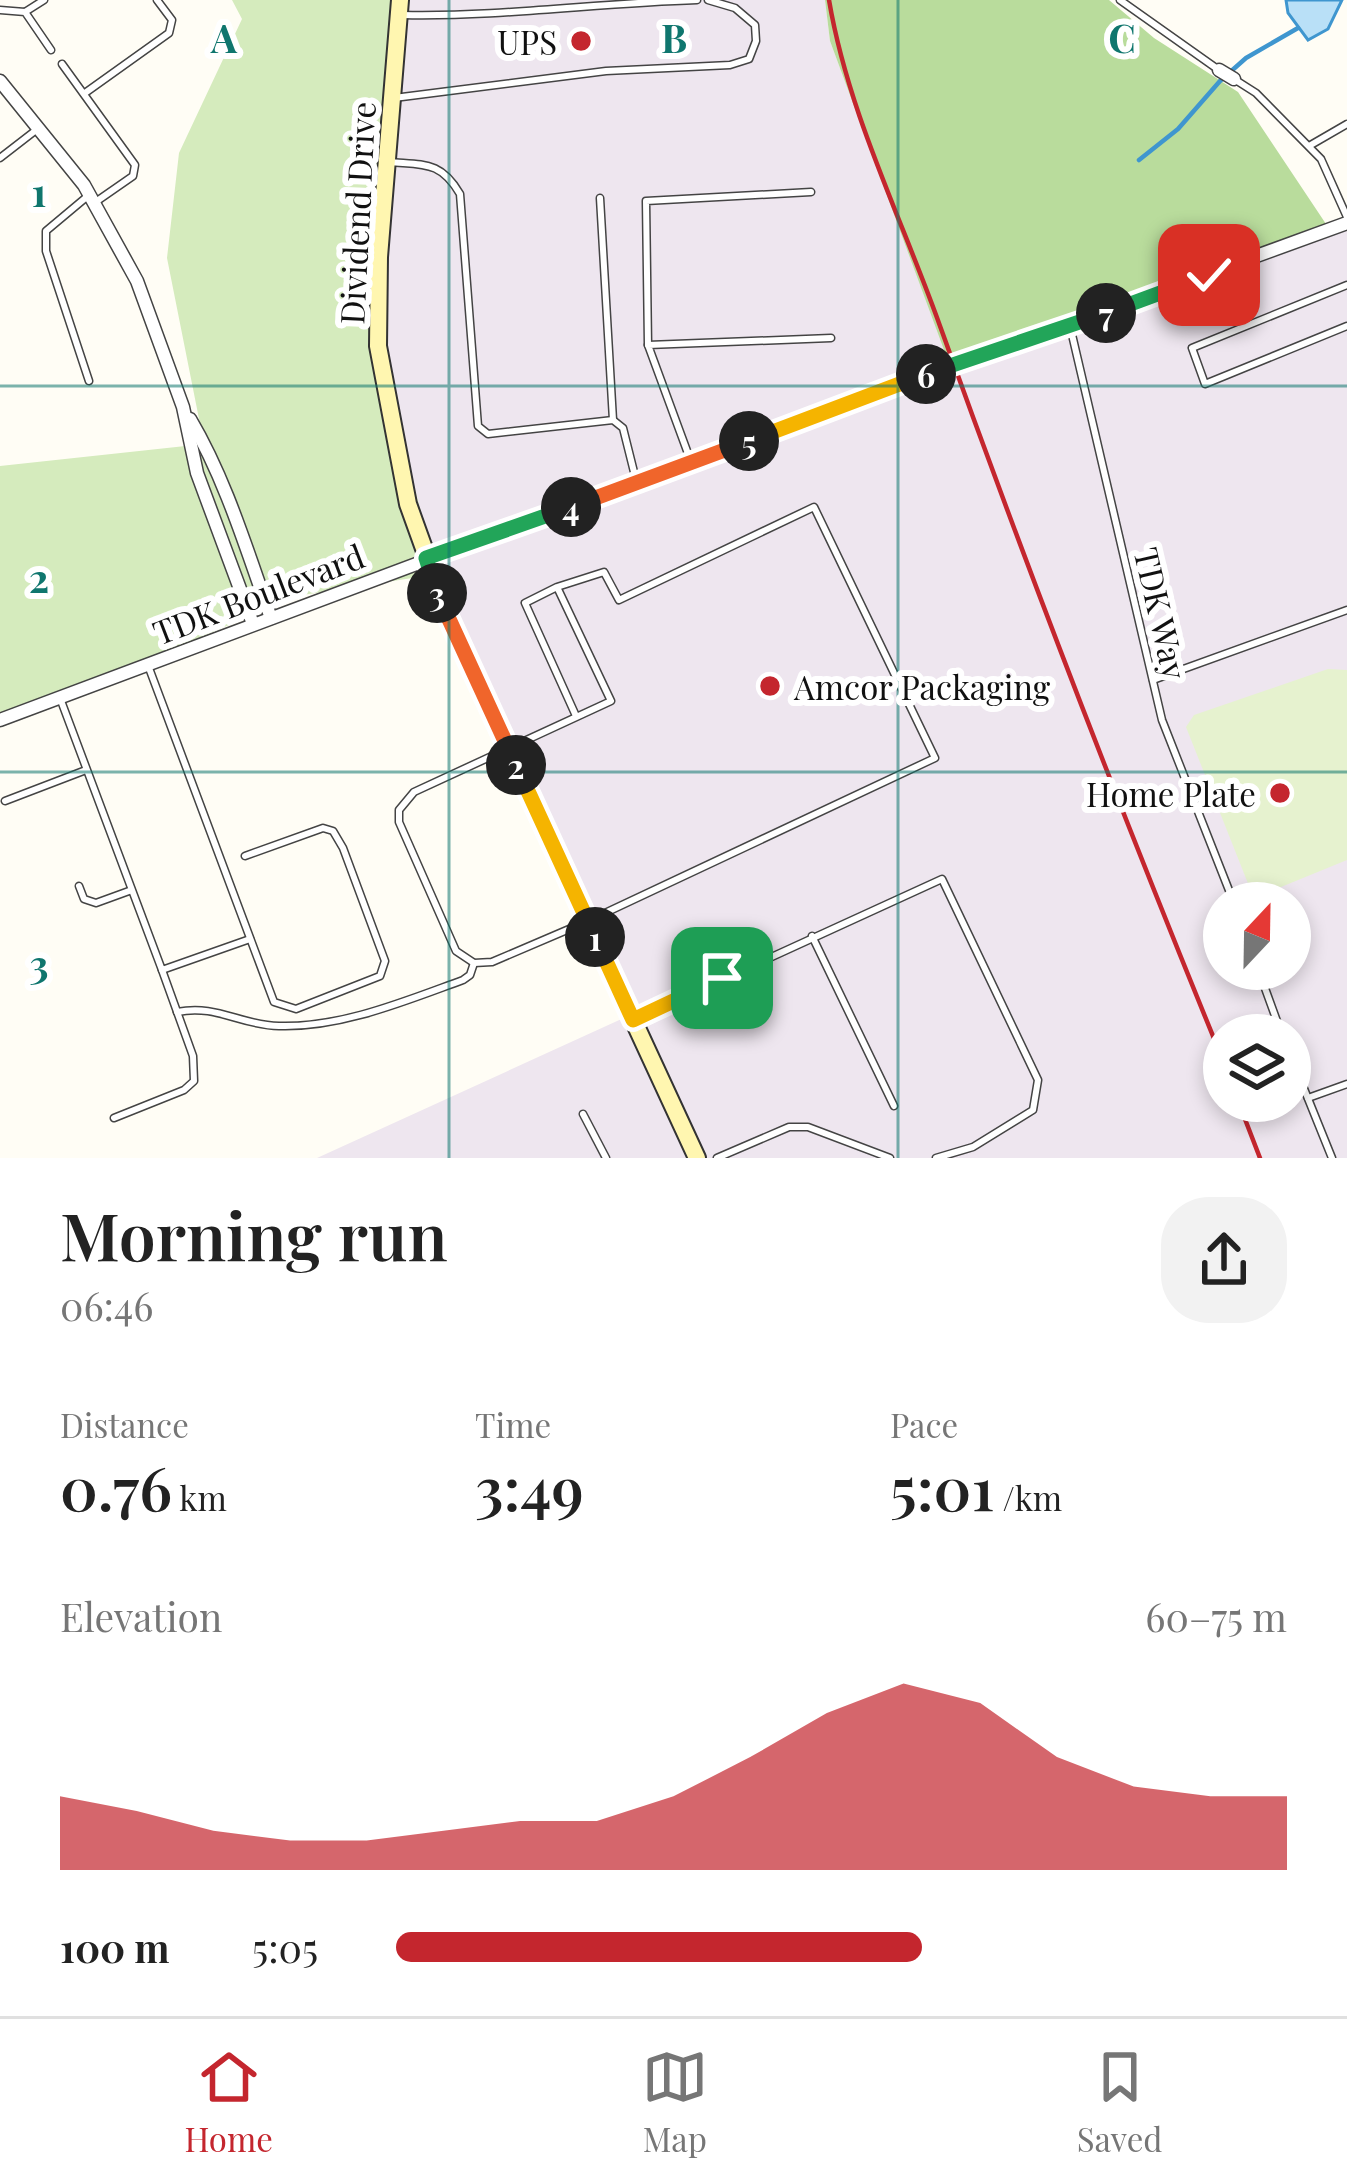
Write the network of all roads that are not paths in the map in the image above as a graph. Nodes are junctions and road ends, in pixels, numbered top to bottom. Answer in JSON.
{"nodes":[{"id":1,"x":44,"y":0,"type":"edge"},
{"id":2,"x":157,"y":0,"type":"edge"},
{"id":3,"x":698,"y":0,"type":"edge"},
{"id":4,"x":708,"y":0,"type":"edge"},
{"id":5,"x":1120,"y":0,"type":"edge"},
{"id":6,"x":662,"y":1,"type":"edge"},
{"id":7,"x":400,"y":8,"type":"edge"},
{"id":8,"x":0,"y":10,"type":"edge"},
{"id":9,"x":25,"y":12,"type":"junction"},
{"id":10,"x":51,"y":50,"type":"dead end"},
{"id":11,"x":62,"y":64,"type":"dead end"},
{"id":12,"x":1220,"y":70,"type":"joint"},
{"id":13,"x":1234,"y":79,"type":"joint"},
{"id":14,"x":0,"y":81,"type":"edge"},
{"id":15,"x":85,"y":93,"type":"junction"},
{"id":16,"x":393,"y":98,"type":"junction"},
{"id":17,"x":1347,"y":124,"type":"edge"},
{"id":18,"x":40,"y":127,"type":"junction"},
{"id":19,"x":1309,"y":146,"type":"junction"},
{"id":20,"x":0,"y":158,"type":"edge"},
{"id":21,"x":387,"y":162,"type":"junction"},
{"id":22,"x":812,"y":192,"type":"dead end"},
{"id":23,"x":600,"y":198,"type":"dead end"},
{"id":24,"x":92,"y":199,"type":"junction"},
{"id":25,"x":1347,"y":220,"type":"edge"},
{"id":26,"x":1347,"y":285,"type":"edge"},
{"id":27,"x":1070,"y":326,"type":"junction"},
{"id":28,"x":1347,"y":326,"type":"edge"},
{"id":29,"x":831,"y":338,"type":"dead end"},
{"id":30,"x":648,"y":345,"type":"junction"},
{"id":31,"x":89,"y":381,"type":"dead end"},
{"id":32,"x":183,"y":407,"type":"junction"},
{"id":33,"x":613,"y":420,"type":"junction"},
{"id":34,"x":692,"y":463,"type":"junction"},
{"id":35,"x":637,"y":483,"type":"junction"},
{"id":36,"x":426,"y":558,"type":"junction"},
{"id":37,"x":556,"y":587,"type":"junction"},
{"id":38,"x":1347,"y":610,"type":"edge"},
{"id":39,"x":271,"y":617,"type":"junction"},
{"id":40,"x":253,"y":624,"type":"junction"},
{"id":41,"x":148,"y":664,"type":"junction"},
{"id":42,"x":1153,"y":680,"type":"junction"},
{"id":43,"x":59,"y":698,"type":"junction"},
{"id":44,"x":576,"y":716,"type":"junction"},
{"id":45,"x":0,"y":721,"type":"edge"},
{"id":46,"x":508,"y":749,"type":"junction"},
{"id":47,"x":86,"y":770,"type":"junction"},
{"id":48,"x":5,"y":801,"type":"dead end"},
{"id":49,"x":245,"y":856,"type":"dead end"},
{"id":50,"x":1226,"y":882,"type":"edge"},
{"id":51,"x":79,"y":886,"type":"dead end"},
{"id":52,"x":130,"y":891,"type":"junction"},
{"id":53,"x":588,"y":921,"type":"junction"},
{"id":54,"x":812,"y":936,"type":"junction"},
{"id":55,"x":250,"y":938,"type":"junction"},
{"id":56,"x":474,"y":963,"type":"junction"},
{"id":57,"x":162,"y":970,"type":"junction"},
{"id":58,"x":177,"y":1012,"type":"junction"},
{"id":59,"x":633,"y":1020,"type":"junction"},
{"id":60,"x":1347,"y":1084,"type":"edge"},
{"id":61,"x":1311,"y":1097,"type":"edge"},
{"id":62,"x":894,"y":1106,"type":"dead end"},
{"id":63,"x":1311,"y":1106,"type":"edge"},
{"id":64,"x":584,"y":1114,"type":"dead end"},
{"id":65,"x":114,"y":1118,"type":"dead end"},
{"id":66,"x":690,"y":1156,"type":"edge"},
{"id":67,"x":606,"y":1158,"type":"edge"},
{"id":68,"x":717,"y":1158,"type":"edge"},
{"id":69,"x":890,"y":1158,"type":"edge"},
{"id":70,"x":936,"y":1158,"type":"edge"},
{"id":71,"x":1332,"y":1158,"type":"edge"}],
"edges":[{"from":1,"to":9,"type":"lane"},
{"from":2,"to":15,"type":"lane"},
{"from":3,"to":6,"type":"lane"},
{"from":4,"to":16,"type":"lane"},
{"from":5,"to":12,"type":"lane"},
{"from":6,"to":7,"type":"lane"},
{"from":7,"to":16,"type":"street","name":"Dividend Drive"},
{"from":8,"to":9,"type":"lane"},
{"from":9,"to":10,"type":"lane"},
{"from":11,"to":15,"type":"lane"},
{"from":12,"to":13,"type":"street"},
{"from":13,"to":19,"type":"lane"},
{"from":14,"to":18,"type":"street"},
{"from":15,"to":24,"type":"lane"},
{"from":16,"to":21,"type":"street","name":"Dividend Drive"},
{"from":17,"to":19,"type":"lane"},
{"from":18,"to":20,"type":"lane"},
{"from":18,"to":24,"type":"street"},
{"from":19,"to":25,"type":"lane"},
{"from":21,"to":33,"type":"lane"},
{"from":21,"to":36,"type":"street","name":"Dividend Drive"},
{"from":22,"to":30,"type":"lane"},
{"from":23,"to":33,"type":"lane"},
{"from":24,"to":31,"type":"lane"},
{"from":24,"to":32,"type":"street"},
{"from":25,"to":27,"type":"street","name":"TDK Boulevard"},
{"from":26,"to":28,"type":"lane"},
{"from":27,"to":34,"type":"street","name":"TDK Boulevard","bridge":true},
{"from":27,"to":42,"type":"lane","name":"TDK Way"},
{"from":29,"to":30,"type":"lane"},
{"from":30,"to":34,"type":"lane"},
{"from":32,"to":39,"type":"street"},
{"from":32,"to":40,"type":"street"},
{"from":33,"to":35,"type":"lane"},
{"from":34,"to":35,"type":"street","name":"TDK Boulevard"},
{"from":35,"to":36,"type":"street","name":"TDK Boulevard"},
{"from":36,"to":39,"type":"street","name":"TDK Boulevard"},
{"from":36,"to":46,"type":"street","name":"Dividend Drive"},
{"from":37,"to":44,"type":"lane"},
{"from":37,"to":44,"type":"lane"},
{"from":37,"to":53,"type":"lane"},
{"from":38,"to":42,"type":"lane"},
{"from":39,"to":40,"type":"street","name":"TDK Boulevard"},
{"from":40,"to":41,"type":"street","name":"TDK Boulevard"},
{"from":41,"to":43,"type":"street","name":"TDK Boulevard"},
{"from":41,"to":55,"type":"lane"},
{"from":42,"to":50,"type":"lane","name":"TDK Way"},
{"from":43,"to":45,"type":"street","name":"TDK Boulevard"},
{"from":43,"to":47,"type":"lane"},
{"from":44,"to":46,"type":"lane"},
{"from":46,"to":53,"type":"street","name":"Dividend Drive"},
{"from":46,"to":56,"type":"lane"},
{"from":47,"to":48,"type":"lane"},
{"from":47,"to":52,"type":"lane"},
{"from":49,"to":55,"type":"lane"},
{"from":51,"to":52,"type":"lane"},
{"from":52,"to":57,"type":"lane"},
{"from":53,"to":56,"type":"lane"},
{"from":53,"to":59,"type":"street","name":"Dividend Drive"},
{"from":54,"to":59,"type":"lane"},
{"from":54,"to":62,"type":"lane"},
{"from":54,"to":70,"type":"lane"},
{"from":55,"to":57,"type":"lane"},
{"from":56,"to":58,"type":"lane"},
{"from":57,"to":58,"type":"lane"},
{"from":58,"to":65,"type":"lane"},
{"from":59,"to":66,"type":"street","name":"Dividend Drive"},
{"from":60,"to":61,"type":"lane"},
{"from":63,"to":71,"type":"lane"},
{"from":64,"to":67,"type":"lane"},
{"from":68,"to":69,"type":"lane"}]}
